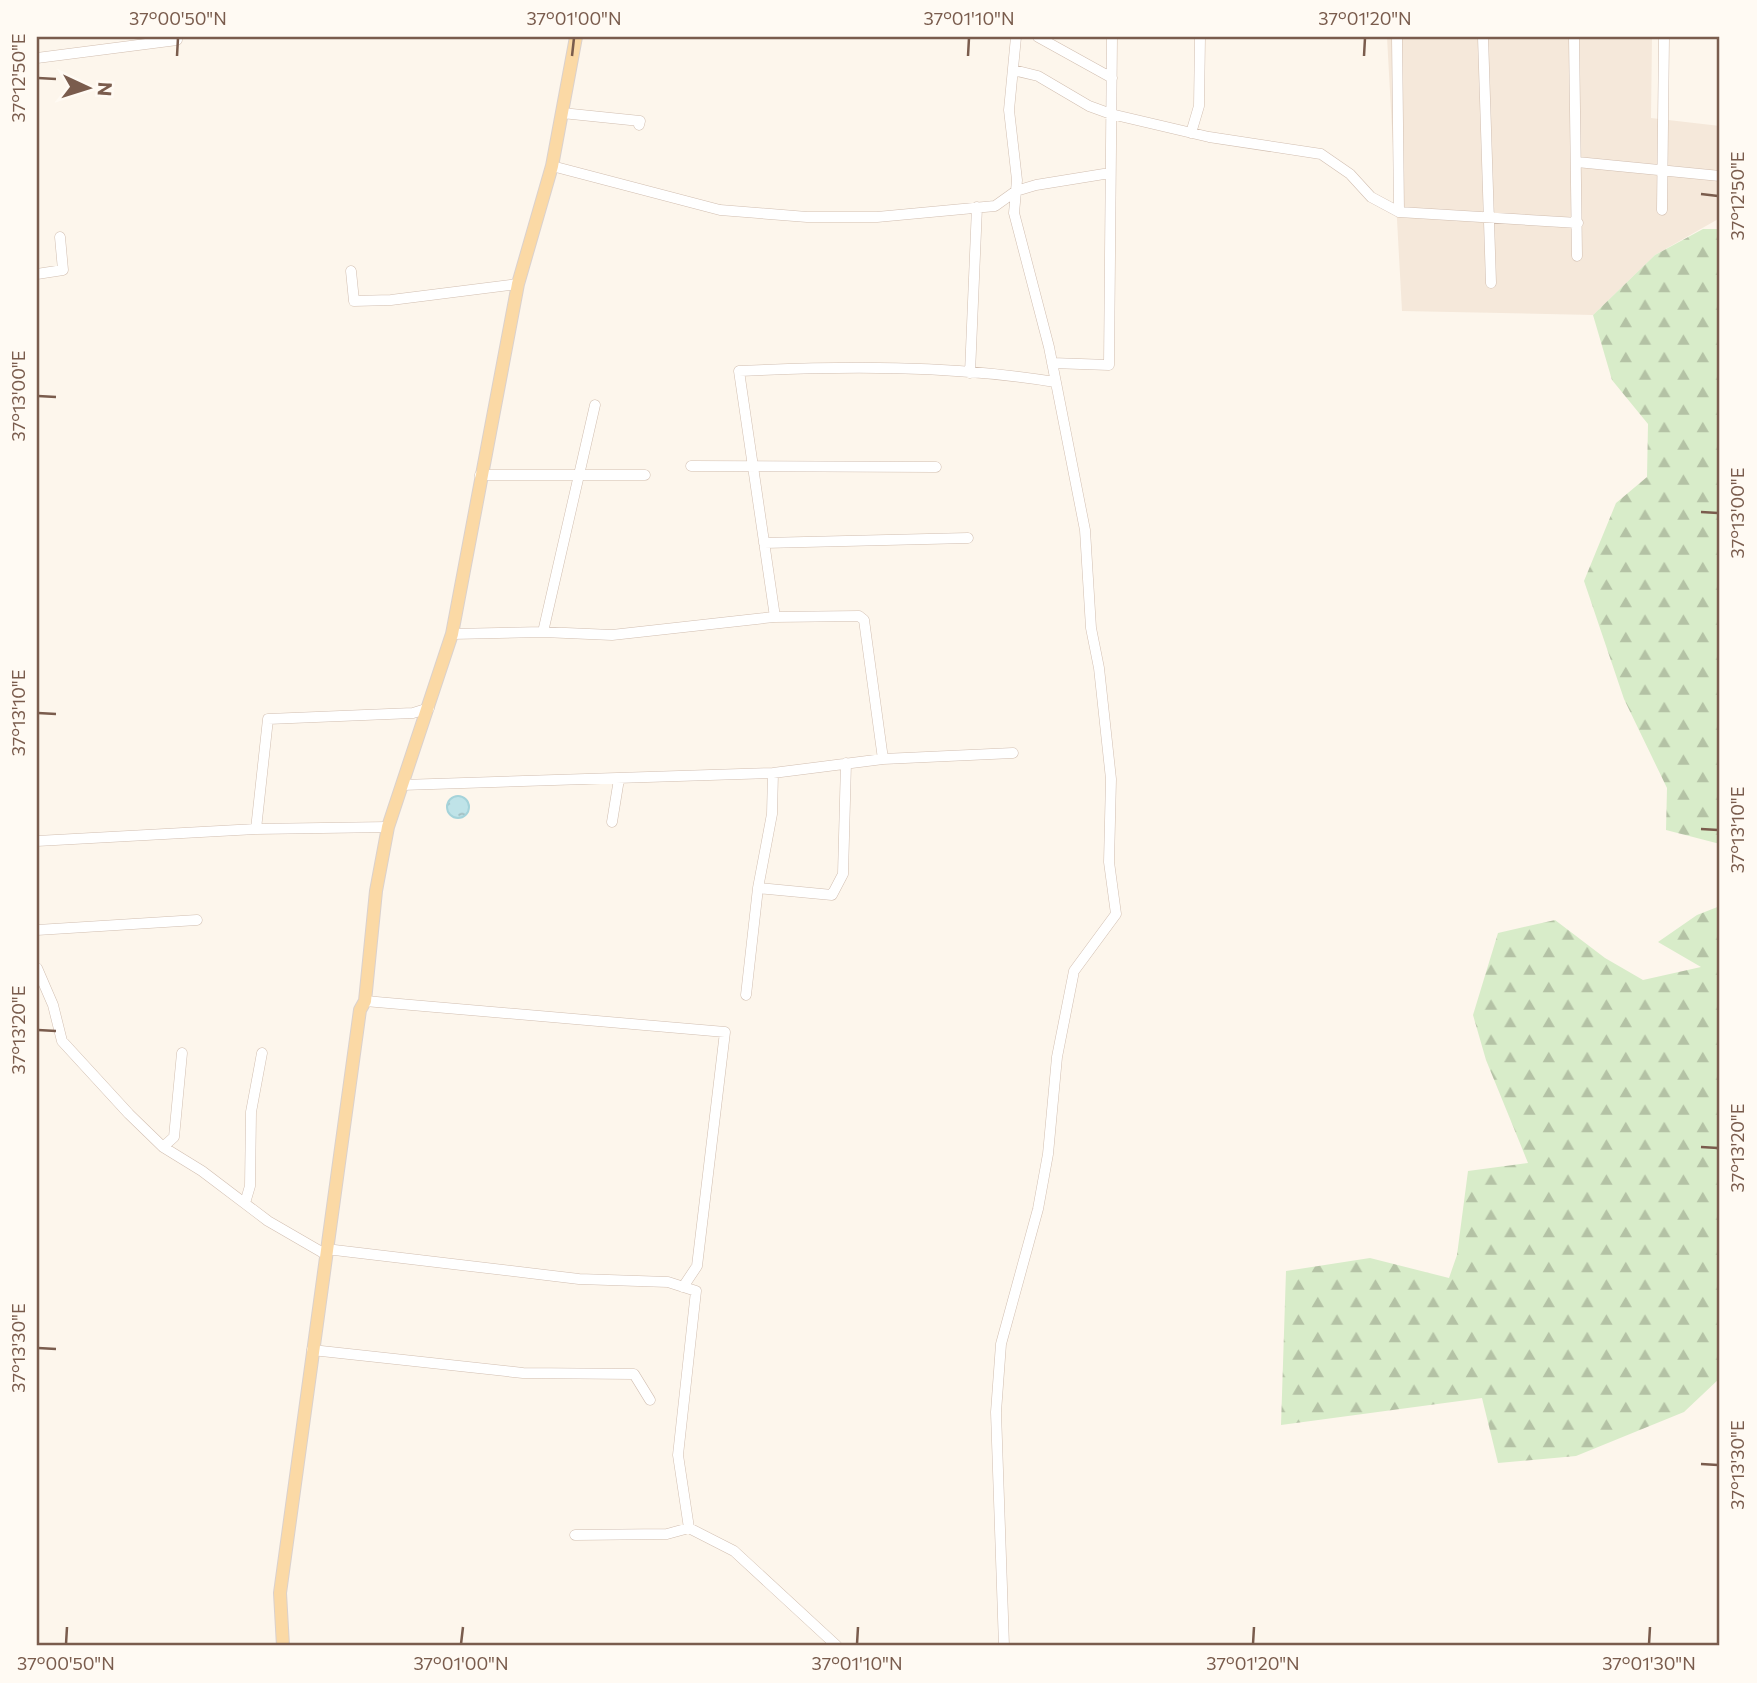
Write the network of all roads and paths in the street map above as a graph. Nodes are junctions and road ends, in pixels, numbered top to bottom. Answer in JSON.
{"nodes":[{"id":1,"x":576,"y":37,"type":"edge"},
{"id":2,"x":1016,"y":37,"type":"edge"},
{"id":3,"x":1038,"y":37,"type":"edge"},
{"id":4,"x":1112,"y":37,"type":"edge"},
{"id":5,"x":1200,"y":37,"type":"edge"},
{"id":6,"x":1397,"y":37,"type":"edge"},
{"id":7,"x":1483,"y":37,"type":"edge"},
{"id":8,"x":1574,"y":37,"type":"edge"},
{"id":9,"x":1664,"y":37,"type":"edge"},
{"id":10,"x":177,"y":40,"type":"dead end"},
{"id":11,"x":37,"y":58,"type":"edge"},
{"id":12,"x":1013,"y":70,"type":"junction"},
{"id":13,"x":1112,"y":78,"type":"junction"},
{"id":14,"x":562,"y":113,"type":"junction"},
{"id":15,"x":1111,"y":114,"type":"junction"},
{"id":16,"x":639,"y":125,"type":"dead end"},
{"id":17,"x":1191,"y":133,"type":"junction"},
{"id":18,"x":1577,"y":162,"type":"junction"},
{"id":19,"x":552,"y":166,"type":"junction"},
{"id":20,"x":1662,"y":169,"type":"junction"},
{"id":21,"x":1110,"y":173,"type":"junction"},
{"id":22,"x":1720,"y":176,"type":"edge"},
{"id":23,"x":1016,"y":191,"type":"junction"},
{"id":24,"x":977,"y":207,"type":"junction"},
{"id":25,"x":1662,"y":210,"type":"dead end"},
{"id":26,"x":1399,"y":212,"type":"junction"},
{"id":27,"x":1488,"y":218,"type":"junction"},
{"id":28,"x":1578,"y":223,"type":"junction"},
{"id":29,"x":60,"y":237,"type":"dead end"},
{"id":30,"x":1577,"y":256,"type":"dead end"},
{"id":31,"x":351,"y":271,"type":"dead end"},
{"id":32,"x":37,"y":274,"type":"edge"},
{"id":33,"x":1491,"y":283,"type":"dead end"},
{"id":34,"x":518,"y":284,"type":"junction"},
{"id":35,"x":1052,"y":363,"type":"junction"},
{"id":36,"x":970,"y":373,"type":"junction"},
{"id":37,"x":1055,"y":382,"type":"junction"},
{"id":38,"x":595,"y":405,"type":"dead end"},
{"id":39,"x":691,"y":466,"type":"dead end"},
{"id":40,"x":753,"y":467,"type":"junction"},
{"id":41,"x":936,"y":467,"type":"dead end"},
{"id":42,"x":480,"y":475,"type":"junction"},
{"id":43,"x":645,"y":475,"type":"dead end"},
{"id":44,"x":579,"y":477,"type":"junction"},
{"id":45,"x":968,"y":538,"type":"dead end"},
{"id":46,"x":764,"y":543,"type":"junction"},
{"id":47,"x":775,"y":617,"type":"junction"},
{"id":48,"x":543,"y":632,"type":"junction"},
{"id":49,"x":452,"y":634,"type":"junction"},
{"id":50,"x":429,"y":708,"type":"junction"},
{"id":51,"x":1013,"y":753,"type":"dead end"},
{"id":52,"x":883,"y":759,"type":"junction"},
{"id":53,"x":846,"y":763,"type":"junction"},
{"id":54,"x":772,"y":773,"type":"junction"},
{"id":55,"x":619,"y":779,"type":"junction"},
{"id":56,"x":402,"y":785,"type":"junction"},
{"id":57,"x":612,"y":822,"type":"dead end"},
{"id":58,"x":388,"y":827,"type":"junction"},
{"id":59,"x":256,"y":829,"type":"junction"},
{"id":60,"x":37,"y":841,"type":"edge"},
{"id":61,"x":758,"y":888,"type":"junction"},
{"id":62,"x":197,"y":920,"type":"dead end"},
{"id":63,"x":37,"y":930,"type":"edge"},
{"id":64,"x":37,"y":968,"type":"edge"},
{"id":65,"x":746,"y":995,"type":"dead end"},
{"id":66,"x":365,"y":1000,"type":"junction"},
{"id":67,"x":262,"y":1052,"type":"dead end"},
{"id":68,"x":182,"y":1053,"type":"dead end"},
{"id":69,"x":163,"y":1147,"type":"junction"},
{"id":70,"x":245,"y":1203,"type":"junction"},
{"id":71,"x":326,"y":1251,"type":"junction"},
{"id":72,"x":682,"y":1287,"type":"junction"},
{"id":73,"x":312,"y":1350,"type":"junction"},
{"id":74,"x":650,"y":1400,"type":"dead end"},
{"id":75,"x":689,"y":1528,"type":"junction"},
{"id":76,"x":575,"y":1535,"type":"dead end"},
{"id":77,"x":284,"y":1646,"type":"edge"},
{"id":78,"x":837,"y":1646,"type":"edge"},
{"id":79,"x":1004,"y":1646,"type":"edge"}],
"edges":[{"from":1,"to":14,"type":"main road"},
{"from":2,"to":12,"type":"street"},
{"from":3,"to":13,"type":"street"},
{"from":4,"to":13,"type":"street"},
{"from":5,"to":17,"type":"street"},
{"from":6,"to":26,"type":"street"},
{"from":7,"to":27,"type":"street"},
{"from":8,"to":18,"type":"street"},
{"from":9,"to":20,"type":"street"},
{"from":10,"to":11,"type":"street"},
{"from":12,"to":15,"type":"street"},
{"from":12,"to":23,"type":"street"},
{"from":13,"to":15,"type":"street"},
{"from":14,"to":16,"type":"street"},
{"from":14,"to":19,"type":"main road"},
{"from":15,"to":17,"type":"street"},
{"from":15,"to":21,"type":"street"},
{"from":17,"to":26,"type":"street"},
{"from":18,"to":20,"type":"street"},
{"from":18,"to":28,"type":"street"},
{"from":19,"to":24,"type":"street"},
{"from":19,"to":34,"type":"main road"},
{"from":20,"to":22,"type":"street"},
{"from":20,"to":25,"type":"street"},
{"from":21,"to":23,"type":"street"},
{"from":21,"to":35,"type":"street"},
{"from":23,"to":24,"type":"street"},
{"from":23,"to":35,"type":"street"},
{"from":24,"to":36,"type":"street"},
{"from":26,"to":27,"type":"street"},
{"from":27,"to":28,"type":"street"},
{"from":27,"to":33,"type":"street"},
{"from":28,"to":30,"type":"street"},
{"from":29,"to":32,"type":"street"},
{"from":31,"to":34,"type":"street"},
{"from":34,"to":42,"type":"main road"},
{"from":35,"to":37,"type":"street"},
{"from":36,"to":37,"type":"street"},
{"from":36,"to":40,"type":"street"},
{"from":37,"to":79,"type":"street"},
{"from":38,"to":44,"type":"street"},
{"from":39,"to":40,"type":"street"},
{"from":40,"to":41,"type":"street"},
{"from":40,"to":46,"type":"street"},
{"from":42,"to":44,"type":"street"},
{"from":42,"to":49,"type":"main road"},
{"from":43,"to":44,"type":"street"},
{"from":44,"to":48,"type":"street"},
{"from":45,"to":46,"type":"street"},
{"from":46,"to":47,"type":"street"},
{"from":47,"to":48,"type":"street"},
{"from":47,"to":52,"type":"street"},
{"from":48,"to":49,"type":"street"},
{"from":49,"to":50,"type":"main road"},
{"from":50,"to":56,"type":"main road"},
{"from":50,"to":59,"type":"street"},
{"from":51,"to":52,"type":"street"},
{"from":52,"to":53,"type":"street"},
{"from":53,"to":54,"type":"street"},
{"from":53,"to":61,"type":"street"},
{"from":54,"to":55,"type":"street"},
{"from":54,"to":61,"type":"street"},
{"from":55,"to":56,"type":"street"},
{"from":55,"to":57,"type":"street"},
{"from":56,"to":58,"type":"main road"},
{"from":58,"to":59,"type":"street"},
{"from":58,"to":66,"type":"main road"},
{"from":59,"to":60,"type":"street"},
{"from":61,"to":65,"type":"street"},
{"from":62,"to":63,"type":"street"},
{"from":64,"to":69,"type":"street"},
{"from":66,"to":71,"type":"main road"},
{"from":66,"to":72,"type":"street"},
{"from":67,"to":70,"type":"street"},
{"from":68,"to":69,"type":"street"},
{"from":69,"to":70,"type":"street"},
{"from":70,"to":71,"type":"street"},
{"from":71,"to":72,"type":"street"},
{"from":71,"to":73,"type":"main road"},
{"from":72,"to":75,"type":"street"},
{"from":73,"to":74,"type":"street"},
{"from":73,"to":77,"type":"main road"},
{"from":75,"to":76,"type":"street"},
{"from":75,"to":78,"type":"street"}]}
